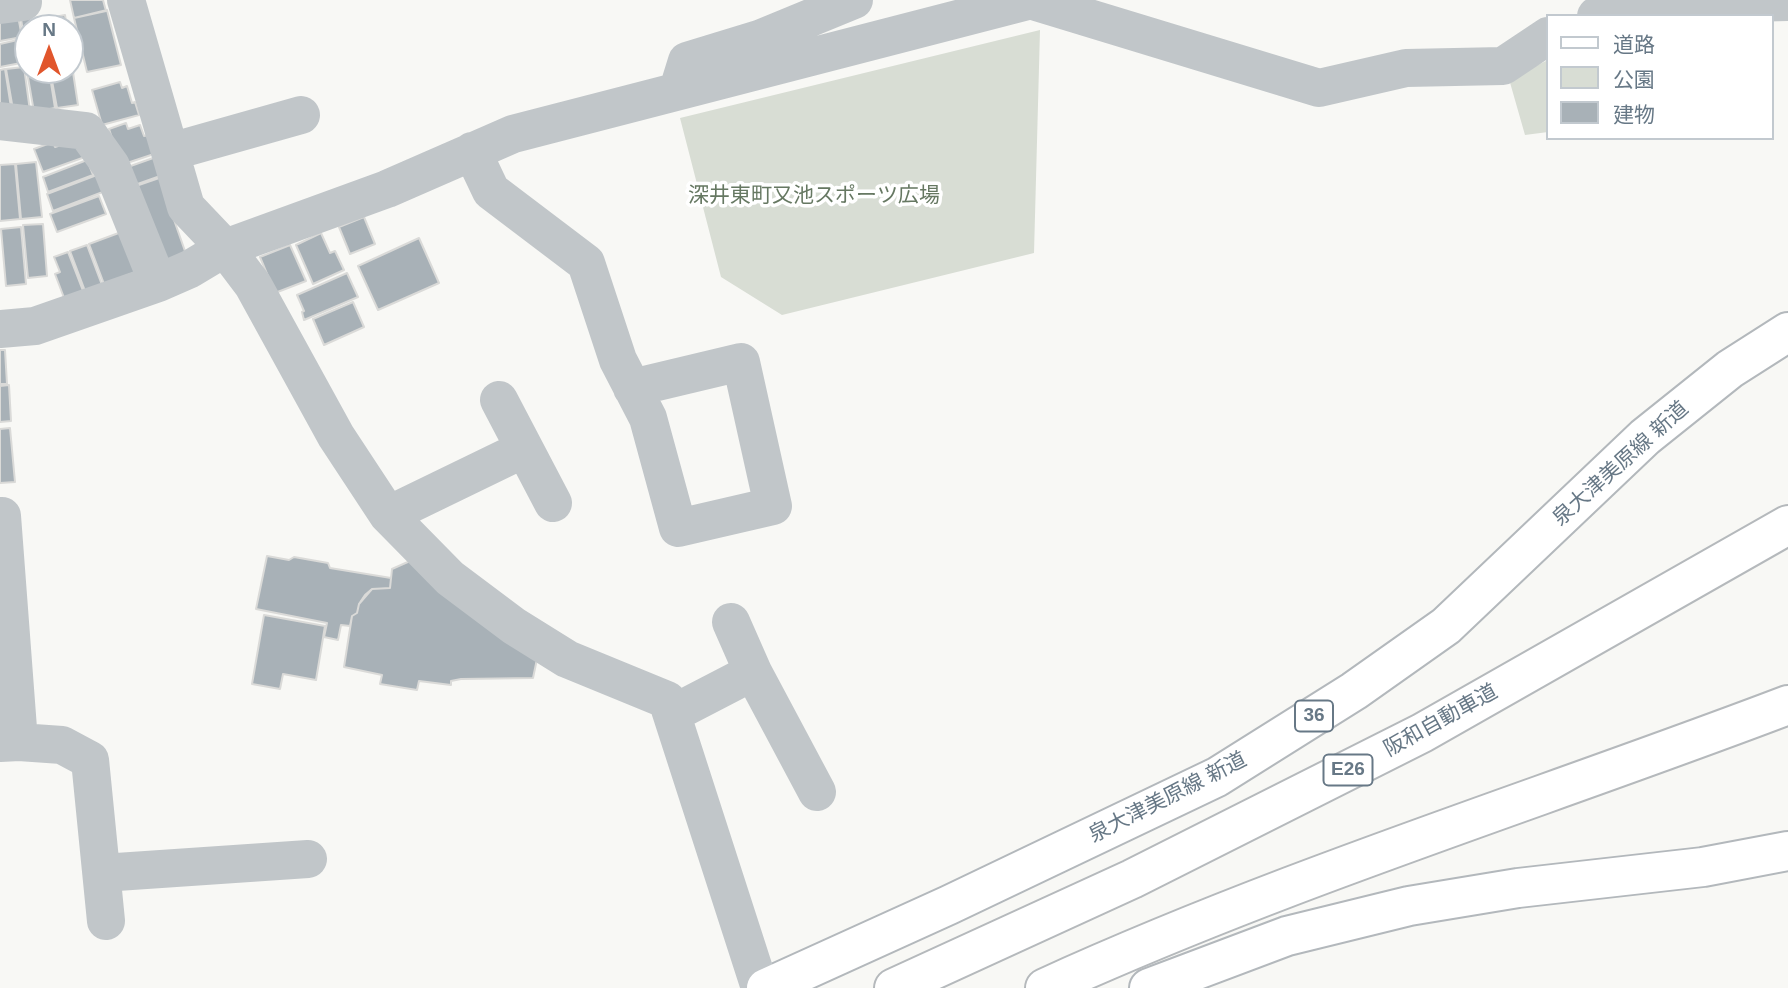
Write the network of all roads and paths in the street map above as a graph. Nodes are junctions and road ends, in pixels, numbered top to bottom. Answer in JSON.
{"nodes":[{"id":1,"x":126,"y":0,"type":"edge"},
{"id":2,"x":1030,"y":0,"type":"edge"},
{"id":3,"x":1774,"y":0,"type":"edge"},
{"id":4,"x":1788,"y":2,"type":"edge"},
{"id":5,"x":835,"y":3,"type":"edge"},
{"id":6,"x":1602,"y":14,"type":"edge"},
{"id":7,"x":1546,"y":37,"type":"edge"},
{"id":8,"x":678,"y":90,"type":"junction"},
{"id":9,"x":301,"y":115,"type":"dead end"},
{"id":10,"x":0,"y":121,"type":"edge"},
{"id":11,"x":472,"y":151,"type":"junction"},
{"id":12,"x":170,"y":152,"type":"junction"},
{"id":13,"x":225,"y":248,"type":"junction"},
{"id":14,"x":158,"y":283,"type":"junction"},
{"id":15,"x":0,"y":329,"type":"edge"},
{"id":16,"x":1788,"y":332,"type":"edge"},
{"id":17,"x":632,"y":388,"type":"junction"},
{"id":18,"x":499,"y":400,"type":"dead end"},
{"id":19,"x":524,"y":449,"type":"junction"},
{"id":20,"x":553,"y":503,"type":"dead end"},
{"id":21,"x":388,"y":514,"type":"junction"},
{"id":22,"x":0,"y":516,"type":"edge"},
{"id":23,"x":1788,"y":525,"type":"edge"},
{"id":24,"x":731,"y":622,"type":"dead end"},
{"id":25,"x":753,"y":672,"type":"junction"},
{"id":26,"x":1788,"y":705,"type":"edge"},
{"id":27,"x":672,"y":713,"type":"junction"},
{"id":28,"x":9,"y":743,"type":"edge"},
{"id":29,"x":817,"y":792,"type":"dead end"},
{"id":30,"x":1788,"y":851,"type":"edge"},
{"id":31,"x":308,"y":859,"type":"dead end"},
{"id":32,"x":102,"y":873,"type":"junction"},
{"id":33,"x":106,"y":921,"type":"dead end"},
{"id":34,"x":760,"y":988,"type":"edge"},
{"id":35,"x":766,"y":988,"type":"edge"},
{"id":36,"x":894,"y":988,"type":"edge"},
{"id":37,"x":1045,"y":988,"type":"edge"},
{"id":38,"x":1149,"y":988,"type":"edge"}],
"edges":[{"from":1,"to":12,"type":"street"},
{"from":2,"to":7,"type":"street"},
{"from":2,"to":8,"type":"street"},
{"from":3,"to":4,"type":"street"},
{"from":3,"to":6,"type":"street"},
{"from":5,"to":8,"type":"street"},
{"from":8,"to":11,"type":"street"},
{"from":9,"to":12,"type":"street"},
{"from":10,"to":14,"type":"street"},
{"from":11,"to":13,"type":"street"},
{"from":11,"to":17,"type":"street"},
{"from":12,"to":13,"type":"street"},
{"from":13,"to":14,"type":"street"},
{"from":13,"to":21,"type":"street"},
{"from":14,"to":15,"type":"street"},
{"from":16,"to":35,"type":"main road","name":"泉大津美原線 新道","number":"36"},
{"from":17,"to":17,"type":"street"},
{"from":18,"to":19,"type":"street"},
{"from":19,"to":20,"type":"street"},
{"from":19,"to":21,"type":"street"},
{"from":21,"to":27,"type":"street"},
{"from":22,"to":28,"type":"street"},
{"from":23,"to":36,"type":"main road","name":"阪和自動車道","number":"E26"},
{"from":24,"to":25,"type":"street"},
{"from":25,"to":27,"type":"street"},
{"from":25,"to":29,"type":"street"},
{"from":26,"to":37,"type":"main road"},
{"from":27,"to":34,"type":"street"},
{"from":28,"to":32,"type":"street"},
{"from":30,"to":38,"type":"main road"},
{"from":31,"to":32,"type":"street"},
{"from":32,"to":33,"type":"street"}]}
